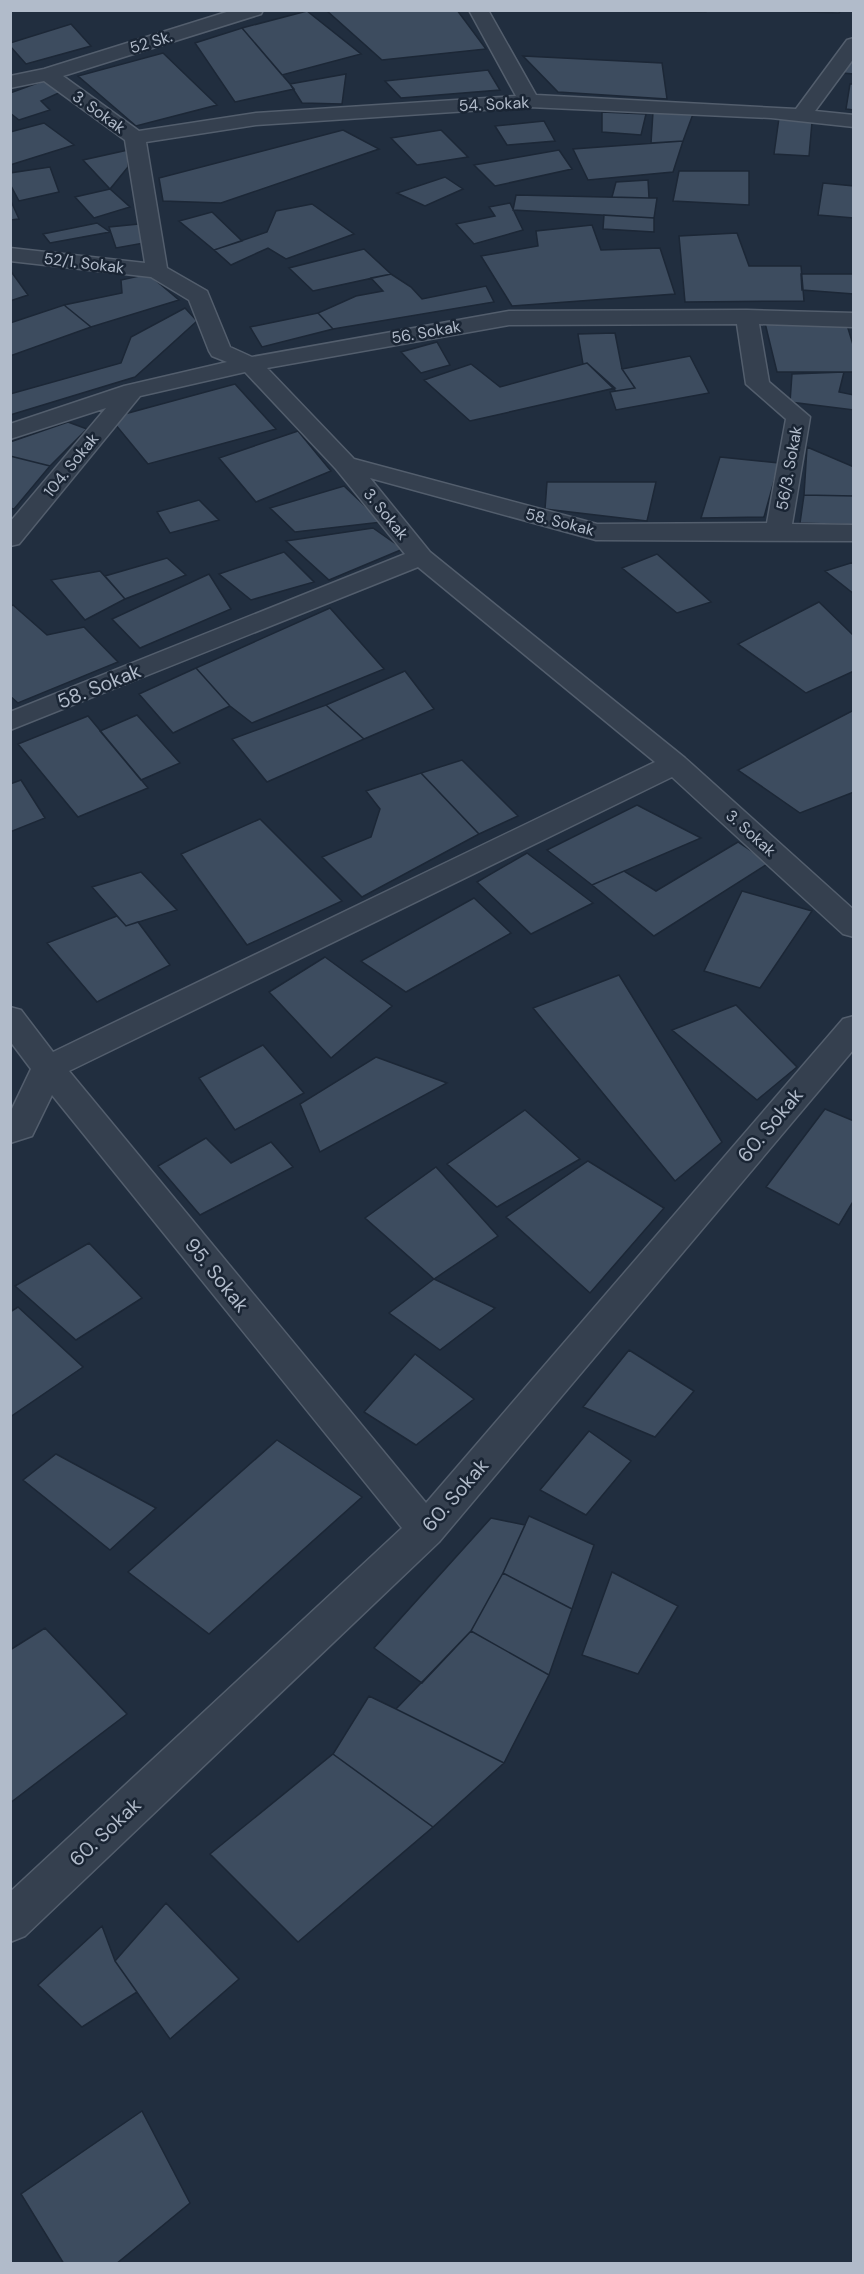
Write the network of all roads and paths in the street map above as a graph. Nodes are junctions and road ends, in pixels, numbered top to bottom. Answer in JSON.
{"nodes":[{"id":1,"x":254,"y":10,"type":"edge"},
{"id":2,"x":478,"y":10,"type":"edge"},
{"id":3,"x":854,"y":44,"type":"edge"},
{"id":4,"x":48,"y":74,"type":"junction"},
{"id":5,"x":11,"y":81,"type":"edge"},
{"id":6,"x":529,"y":101,"type":"junction"},
{"id":7,"x":802,"y":115,"type":"junction"},
{"id":8,"x":854,"y":121,"type":"edge"},
{"id":9,"x":135,"y":138,"type":"junction"},
{"id":10,"x":10,"y":254,"type":"edge"},
{"id":11,"x":158,"y":271,"type":"junction"},
{"id":12,"x":747,"y":316,"type":"junction"},
{"id":13,"x":854,"y":320,"type":"edge"},
{"id":14,"x":250,"y":364,"type":"junction"},
{"id":15,"x":132,"y":391,"type":"junction"},
{"id":16,"x":10,"y":432,"type":"edge"},
{"id":17,"x":345,"y":464,"type":"junction"},
{"id":18,"x":778,"y":531,"type":"junction"},
{"id":19,"x":854,"y":533,"type":"edge"},
{"id":20,"x":10,"y":539,"type":"edge"},
{"id":21,"x":421,"y":557,"type":"junction"},
{"id":22,"x":10,"y":722,"type":"edge"},
{"id":23,"x":675,"y":764,"type":"junction"},
{"id":24,"x":854,"y":927,"type":"edge"},
{"id":25,"x":10,"y":1018,"type":"edge"},
{"id":26,"x":854,"y":1027,"type":"edge"},
{"id":27,"x":48,"y":1068,"type":"junction"},
{"id":28,"x":10,"y":1131,"type":"edge"},
{"id":29,"x":426,"y":1530,"type":"junction"},
{"id":30,"x":10,"y":1921,"type":"edge"}],
"edges":[{"from":1,"to":4,"type":"street","name":"52 Sk."},
{"from":2,"to":6,"type":"street"},
{"from":3,"to":7,"type":"street"},
{"from":4,"to":5,"type":"street"},
{"from":4,"to":9,"type":"street","name":"3. Sokak"},
{"from":6,"to":7,"type":"street","name":"54. Sokak"},
{"from":6,"to":9,"type":"street","name":"54. Sokak"},
{"from":7,"to":8,"type":"street","name":"54. Sokak"},
{"from":9,"to":11,"type":"street","name":"3. Sokak"},
{"from":10,"to":11,"type":"street","name":"52/1. Sokak"},
{"from":11,"to":14,"type":"street","name":"3. Sokak"},
{"from":12,"to":13,"type":"street","name":"56. Sokak"},
{"from":12,"to":14,"type":"street","name":"56. Sokak"},
{"from":12,"to":18,"type":"street","name":"56/3. Sokak"},
{"from":14,"to":15,"type":"street","name":"56. Sokak"},
{"from":14,"to":17,"type":"street","name":"3. Sokak"},
{"from":15,"to":16,"type":"street","name":"56. Sokak"},
{"from":15,"to":20,"type":"street","name":"104. Sokak"},
{"from":17,"to":18,"type":"street","name":"58. Sokak"},
{"from":17,"to":21,"type":"street","name":"3. Sokak"},
{"from":18,"to":19,"type":"street","name":"58. Sokak"},
{"from":21,"to":22,"type":"street","name":"58. Sokak"},
{"from":21,"to":23,"type":"street","name":"3. Sokak"},
{"from":23,"to":24,"type":"street","name":"3. Sokak"},
{"from":23,"to":27,"type":"street"},
{"from":25,"to":27,"type":"street","name":"95. Sokak"},
{"from":26,"to":29,"type":"street","name":"60. Sokak"},
{"from":27,"to":28,"type":"street"},
{"from":27,"to":29,"type":"street","name":"95. Sokak"},
{"from":29,"to":30,"type":"street","name":"60. Sokak"}]}
